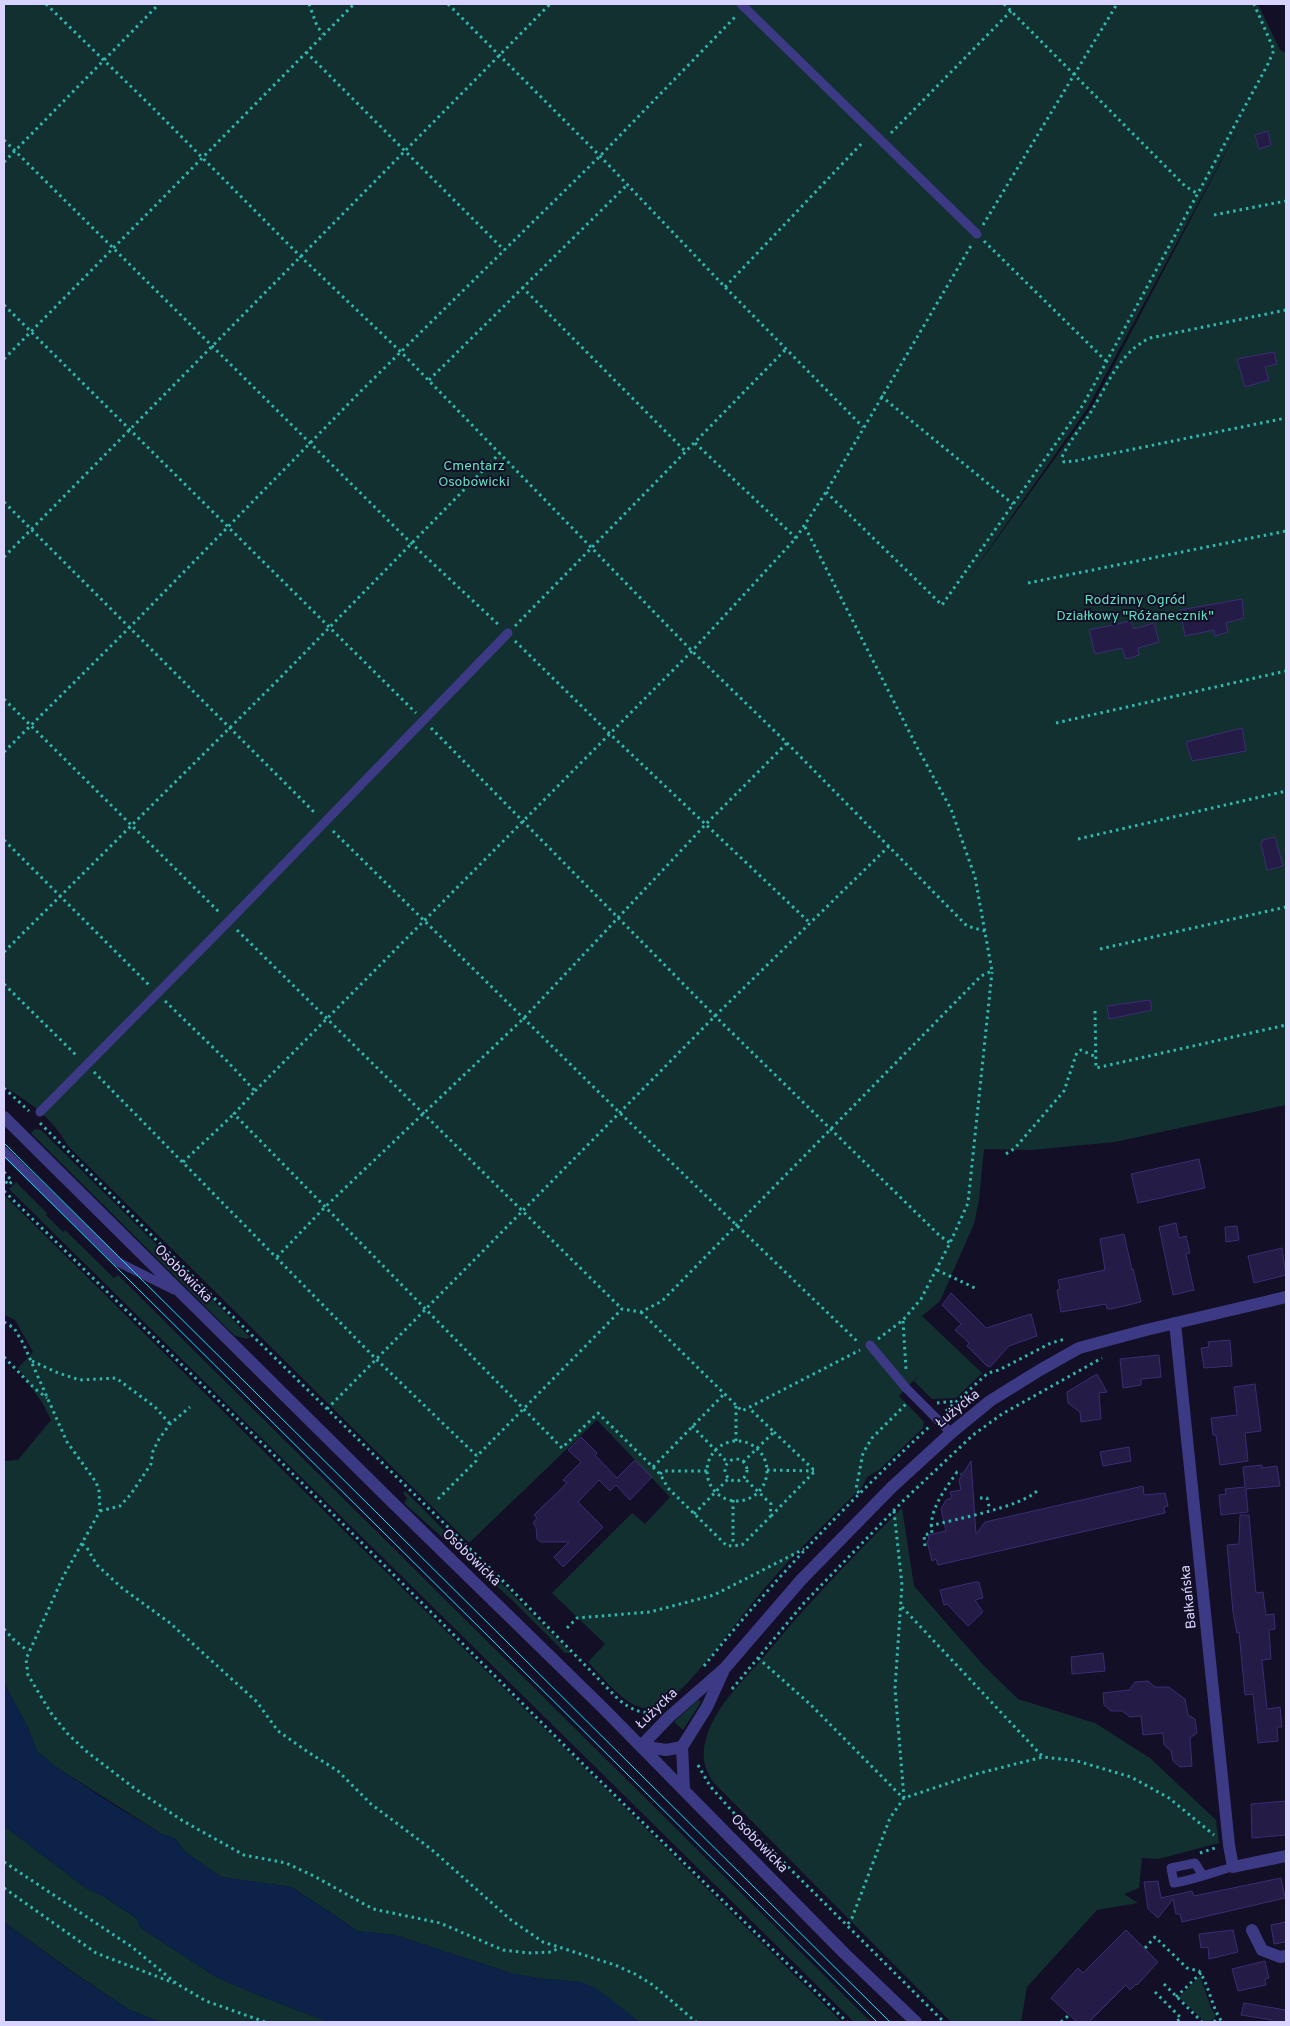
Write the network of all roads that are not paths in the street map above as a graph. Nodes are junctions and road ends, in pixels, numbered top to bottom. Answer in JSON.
{"nodes":[{"id":1,"x":743,"y":6,"type":"edge"},
{"id":2,"x":977,"y":234,"type":"road end"},
{"id":3,"x":508,"y":634,"type":"road end"},
{"id":4,"x":40,"y":1112,"type":"dead end"},
{"id":5,"x":4,"y":1117,"type":"edge"},
{"id":6,"x":4,"y":1151,"type":"edge"},
{"id":7,"x":180,"y":1292,"type":"junction"},
{"id":8,"x":1286,"y":1297,"type":"edge"},
{"id":9,"x":1175,"y":1323,"type":"junction"},
{"id":10,"x":870,"y":1345,"type":"road end"},
{"id":11,"x":951,"y":1433,"type":"junction"},
{"id":12,"x":725,"y":1668,"type":"junction"},
{"id":13,"x":641,"y":1746,"type":"junction"},
{"id":14,"x":682,"y":1747,"type":"junction"},
{"id":15,"x":684,"y":1789,"type":"junction"},
{"id":16,"x":1286,"y":1856,"type":"edge"},
{"id":17,"x":1233,"y":1867,"type":"junction"},
{"id":18,"x":1202,"y":1874,"type":"dead end"},
{"id":19,"x":1252,"y":1930,"type":"dead end"},
{"id":20,"x":1286,"y":1956,"type":"edge"},
{"id":21,"x":916,"y":2022,"type":"edge"}],
"edges":[{"from":1,"to":2,"type":"lane"},
{"from":3,"to":4,"type":"lane"},
{"from":5,"to":7,"type":"street","name":"Osobowicka"},
{"from":6,"to":7,"type":"lane"},
{"from":7,"to":13,"type":"street","name":"Osobowicka"},
{"from":8,"to":9,"type":"street","name":"Łużycka"},
{"from":9,"to":11,"type":"street","name":"Łużycka"},
{"from":9,"to":17,"type":"street","name":"Bałkańska"},
{"from":10,"to":11,"type":"lane"},
{"from":11,"to":12,"type":"street","name":"Łużycka"},
{"from":12,"to":13,"type":"street","name":"Łużycka"},
{"from":12,"to":14,"type":"street","name":"Łużycka"},
{"from":13,"to":14,"type":"street","name":"Łużycka"},
{"from":13,"to":15,"type":"street","name":"Osobowicka"},
{"from":14,"to":15,"type":"street"},
{"from":15,"to":21,"type":"street","name":"Osobowicka"},
{"from":16,"to":17,"type":"street"},
{"from":17,"to":18,"type":"lane"},
{"from":19,"to":20,"type":"street"}]}
